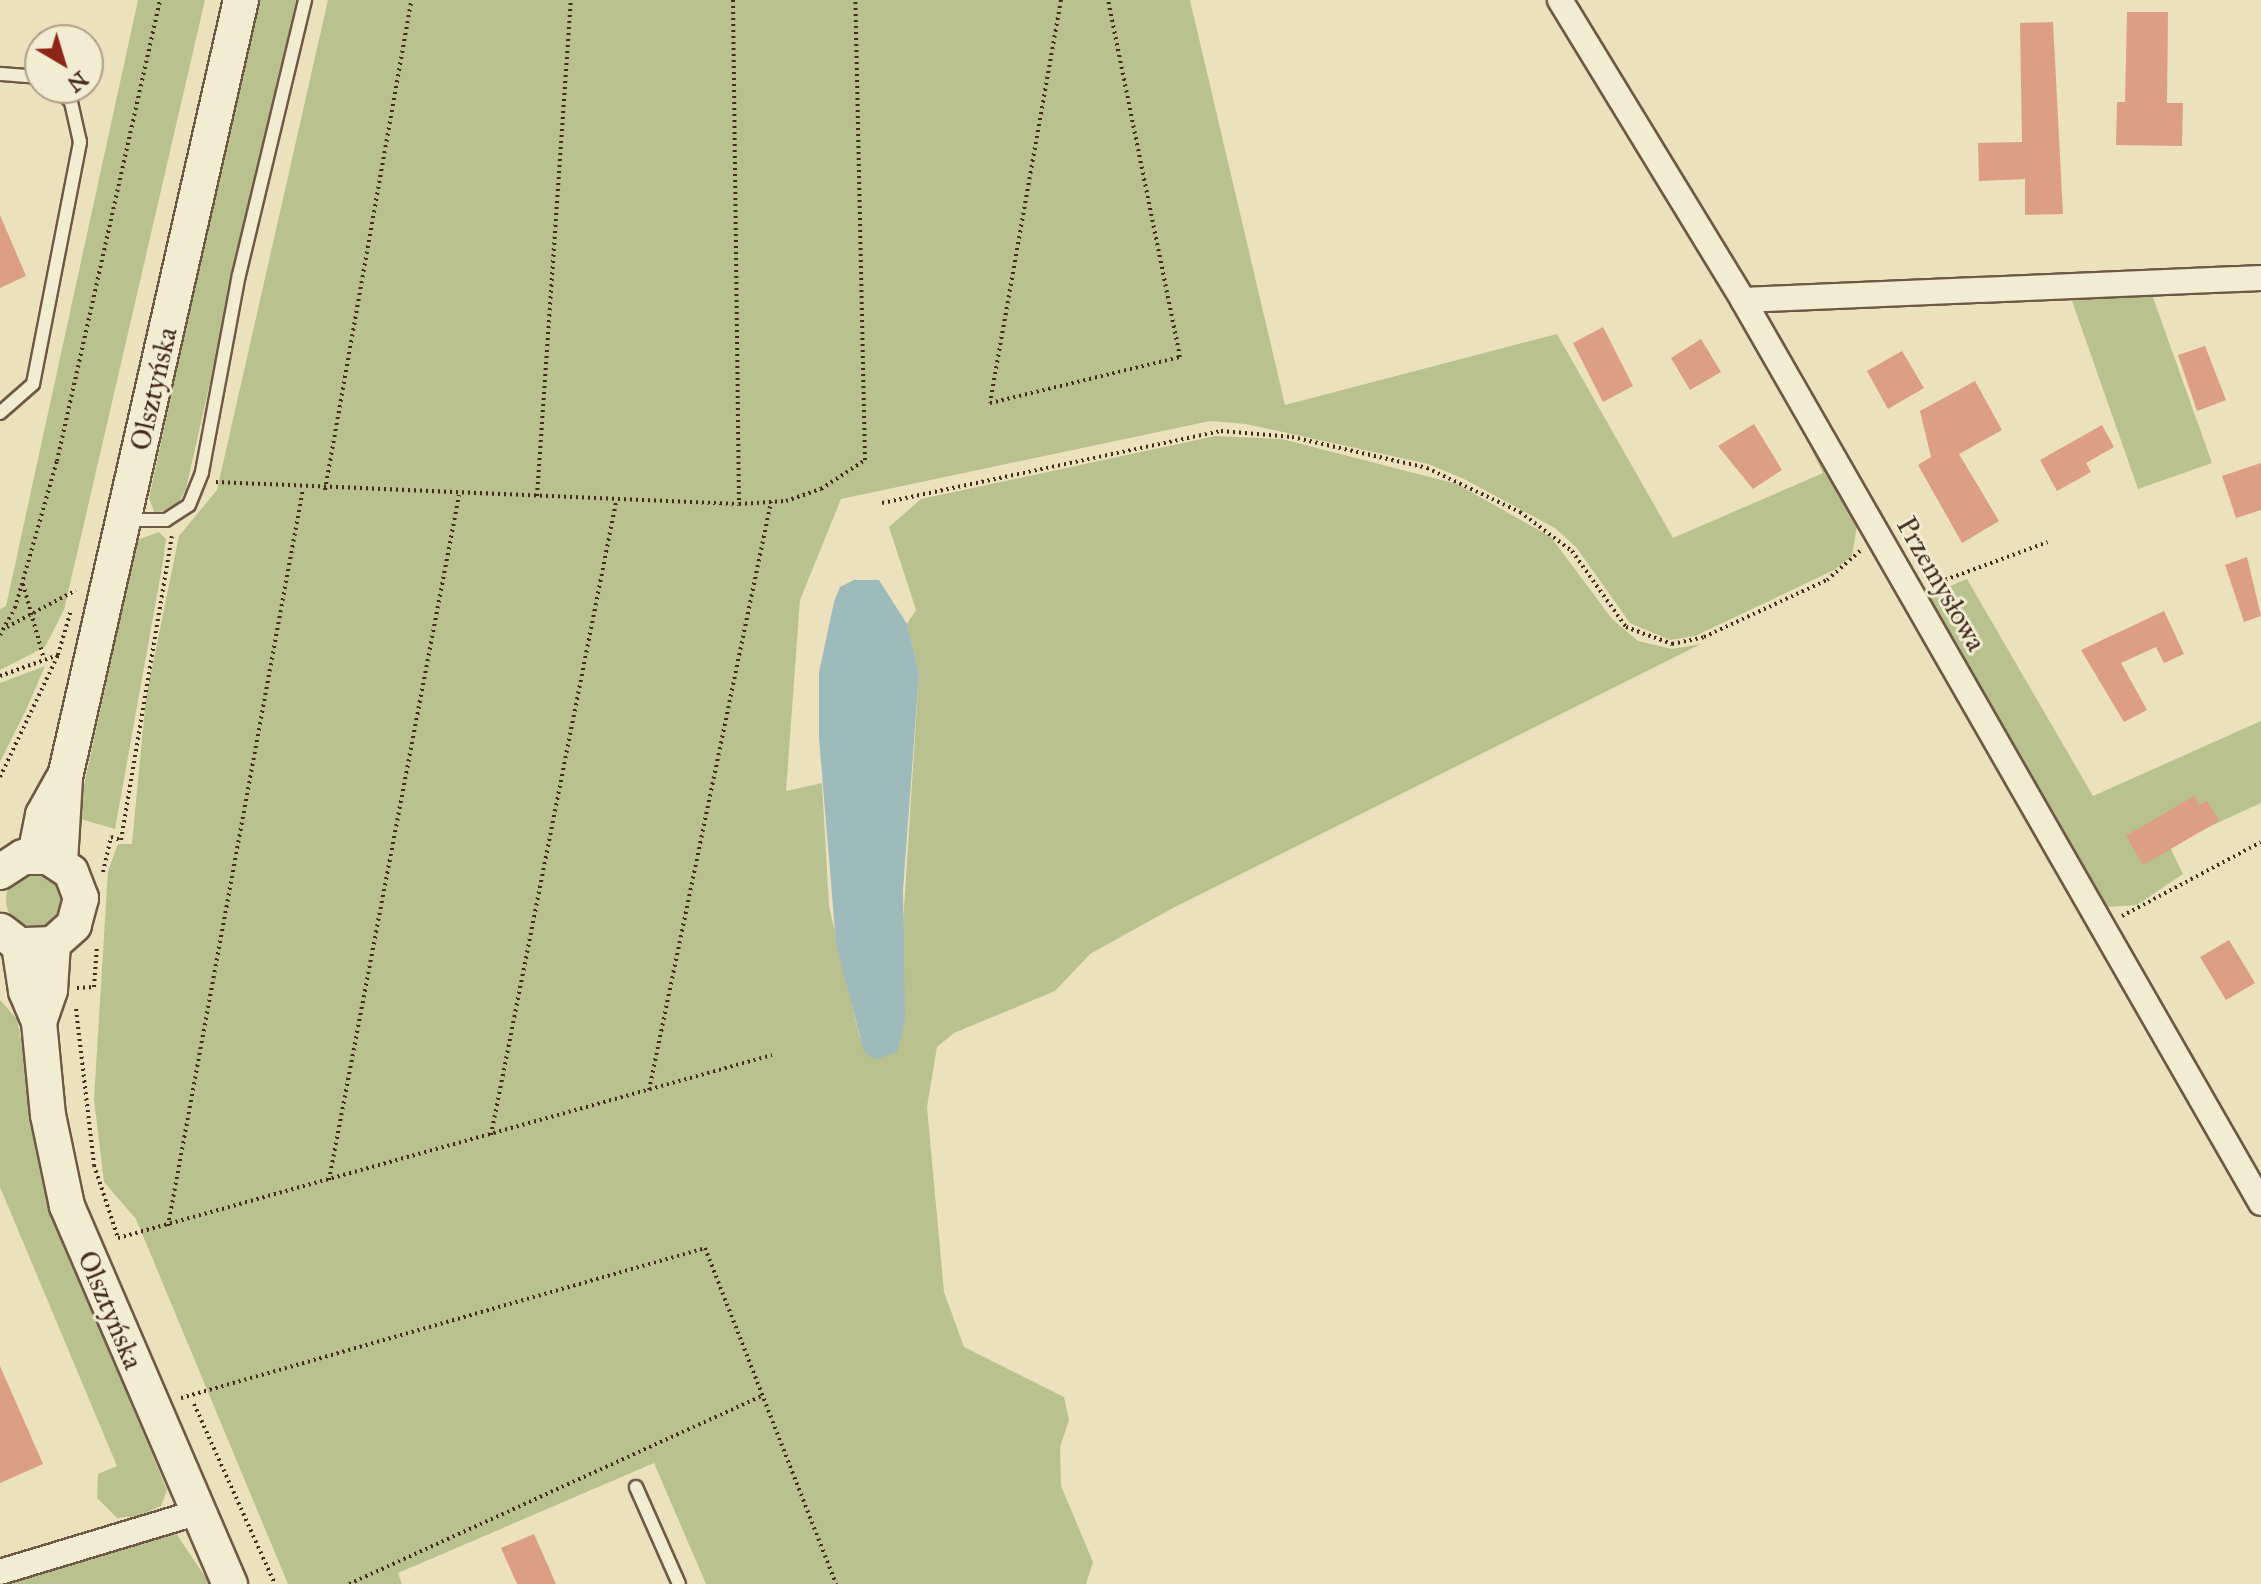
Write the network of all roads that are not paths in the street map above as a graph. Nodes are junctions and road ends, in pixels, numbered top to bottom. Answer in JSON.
{"nodes":[{"id":1,"x":241,"y":0,"type":"edge"},
{"id":2,"x":305,"y":0,"type":"edge"},
{"id":3,"x":1560,"y":0,"type":"edge"},
{"id":4,"x":0,"y":74,"type":"edge"},
{"id":5,"x":24,"y":76,"type":"edge"},
{"id":6,"x":71,"y":104,"type":"edge"},
{"id":7,"x":2261,"y":278,"type":"edge"},
{"id":8,"x":1743,"y":300,"type":"junction"},
{"id":9,"x":0,"y":413,"type":"edge"},
{"id":10,"x":124,"y":520,"type":"junction"},
{"id":11,"x":48,"y":859,"type":"junction"},
{"id":12,"x":1,"y":870,"type":"edge"},
{"id":13,"x":10,"y":938,"type":"edge"},
{"id":14,"x":53,"y":944,"type":"junction"},
{"id":15,"x":39,"y":1022,"type":"junction"},
{"id":16,"x":2261,"y":1203,"type":"edge"},
{"id":17,"x":636,"y":1487,"type":"dead end"},
{"id":18,"x":199,"y":1512,"type":"junction"},
{"id":19,"x":0,"y":1572,"type":"edge"},
{"id":20,"x":230,"y":1584,"type":"edge"},
{"id":21,"x":679,"y":1584,"type":"edge"}],
"edges":[{"from":1,"to":10,"type":"main road","name":"Olsztyńska"},
{"from":2,"to":10,"type":"lane"},
{"from":3,"to":8,"type":"street","name":"Przemysłowa"},
{"from":4,"to":5,"type":"lane"},
{"from":6,"to":9,"type":"lane"},
{"from":7,"to":8,"type":"street"},
{"from":8,"to":16,"type":"street","name":"Przemysłowa"},
{"from":10,"to":11,"type":"main road","name":"Olsztyńska"},
{"from":11,"to":12,"type":"main road"},
{"from":11,"to":14,"type":"main road"},
{"from":13,"to":14,"type":"main road"},
{"from":13,"to":15,"type":"main road","name":"Olsztyńska"},
{"from":14,"to":15,"type":"main road","name":"Olsztyńska"},
{"from":15,"to":18,"type":"main road","name":"Olsztyńska"},
{"from":17,"to":21,"type":"lane"},
{"from":18,"to":19,"type":"street"},
{"from":18,"to":20,"type":"main road","name":"Olsztyńska"}]}
